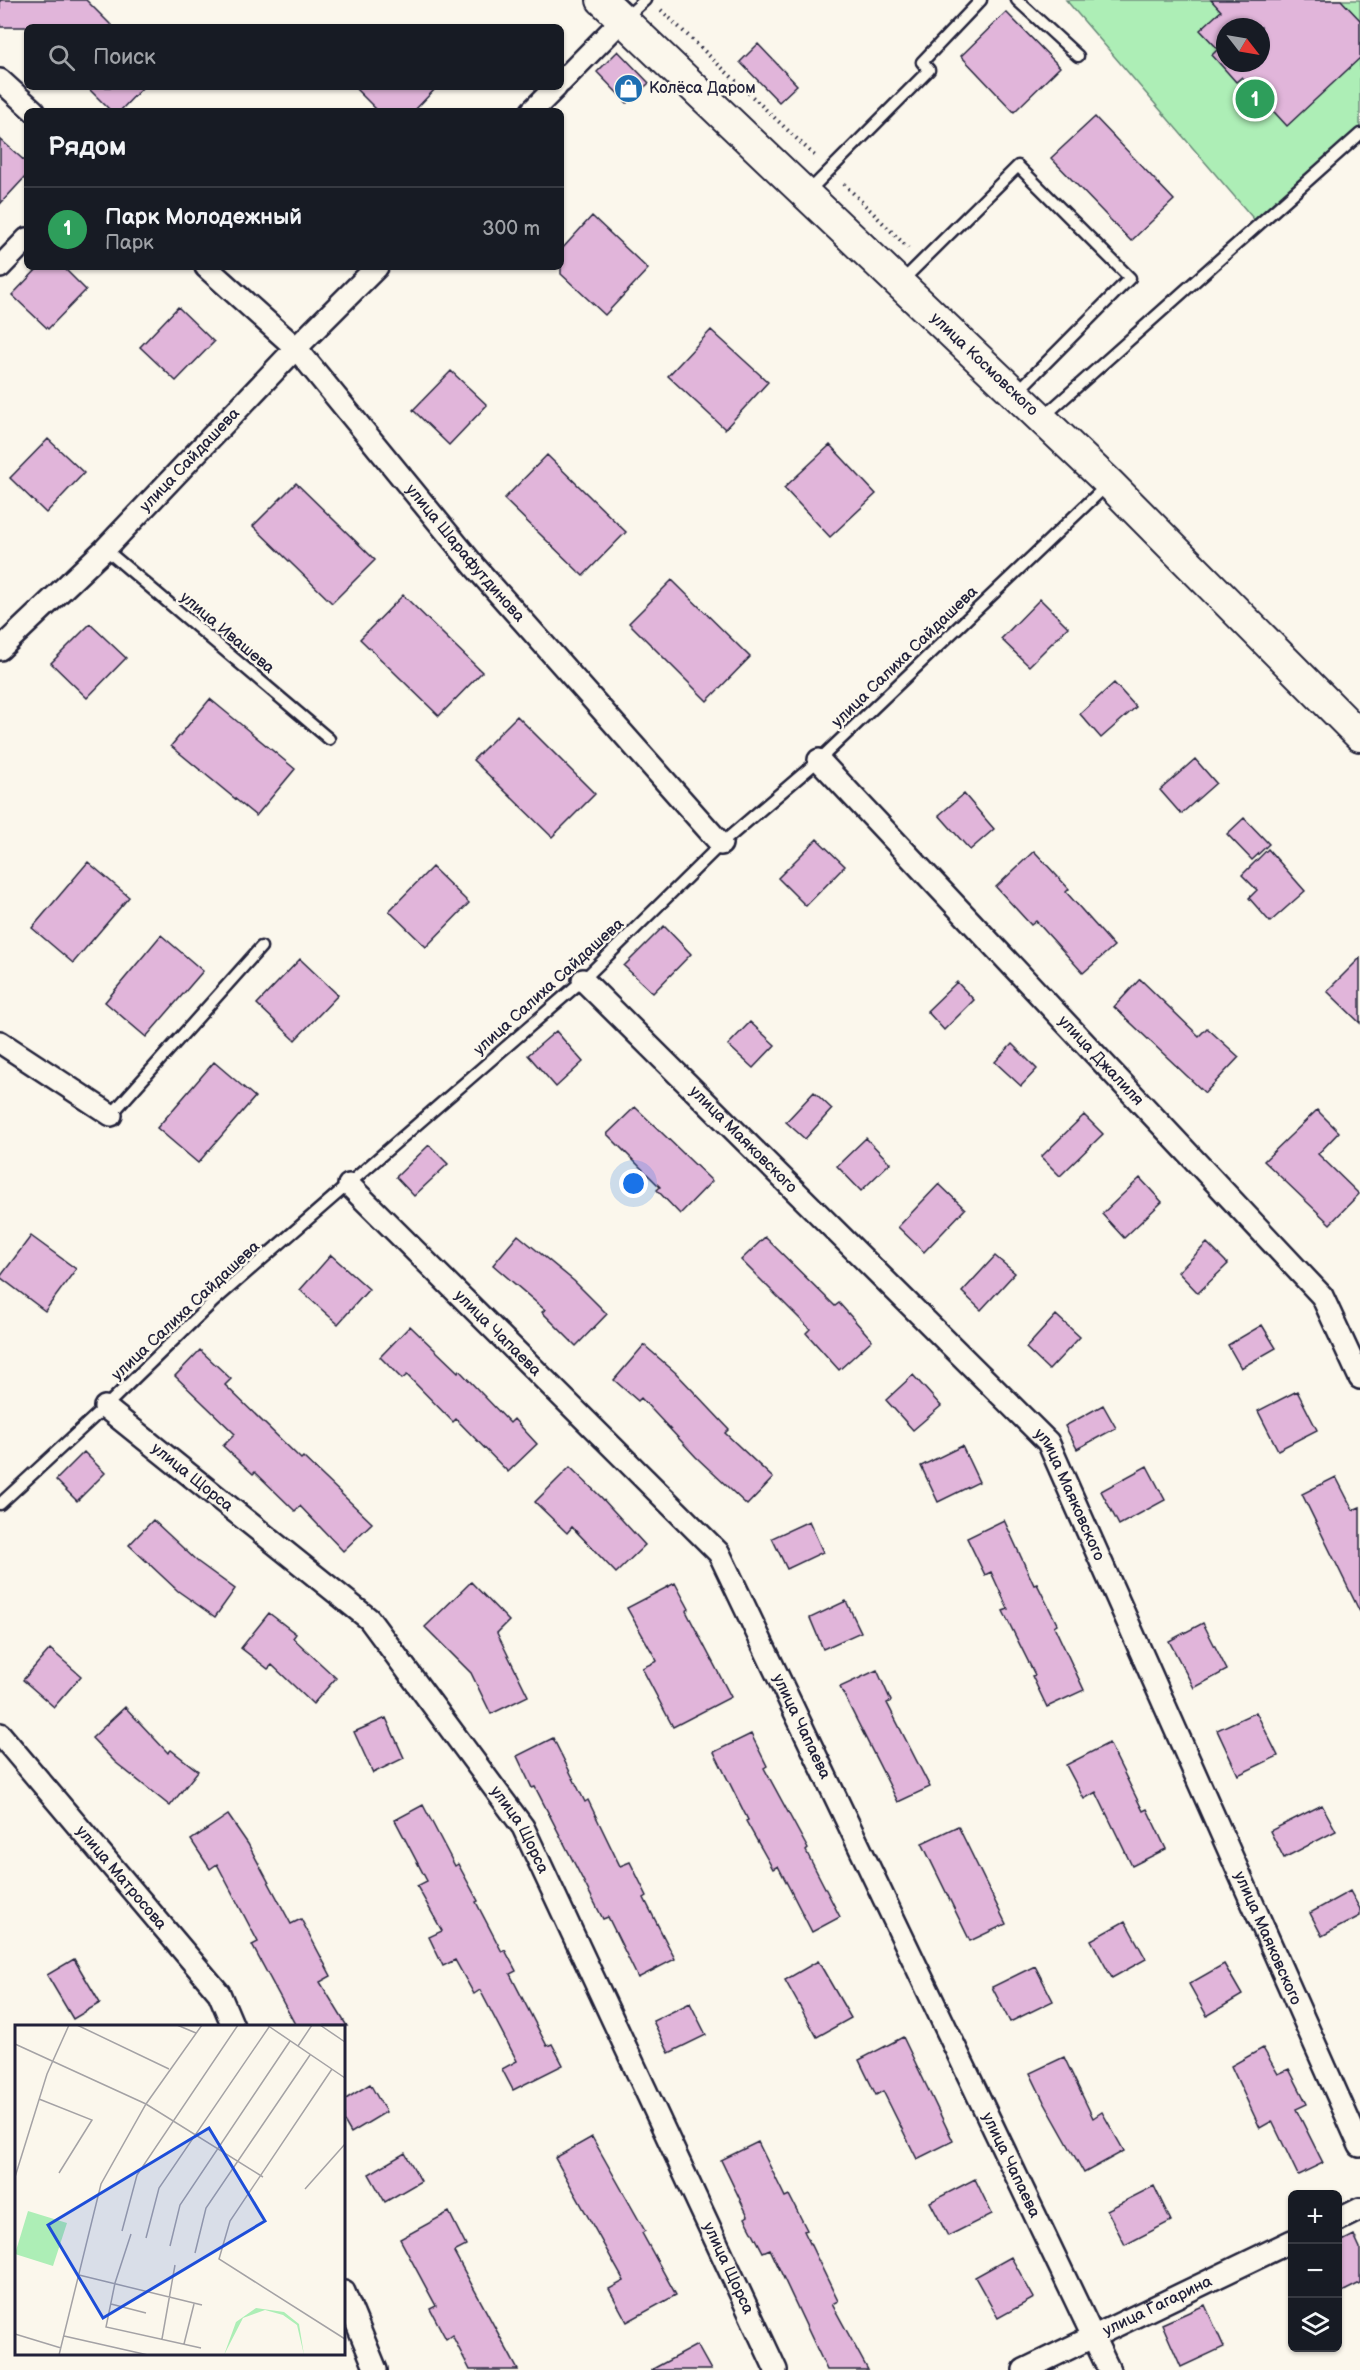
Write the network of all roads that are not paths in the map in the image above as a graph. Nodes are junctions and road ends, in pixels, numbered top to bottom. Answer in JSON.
{"nodes":[{"id":1,"x":645,"y":0,"type":"edge"},
{"id":2,"x":981,"y":0,"type":"edge"},
{"id":3,"x":1017,"y":0,"type":"edge"},
{"id":4,"x":612,"y":10,"type":"edge"},
{"id":5,"x":1077,"y":56,"type":"dead end"},
{"id":6,"x":564,"y":78,"type":"edge"},
{"id":7,"x":0,"y":80,"type":"edge"},
{"id":8,"x":553,"y":90,"type":"edge"},
{"id":9,"x":31,"y":108,"type":"edge"},
{"id":10,"x":535,"y":108,"type":"edge"},
{"id":11,"x":1360,"y":134,"type":"edge"},
{"id":12,"x":806,"y":195,"type":"junction"},
{"id":13,"x":24,"y":242,"type":"edge"},
{"id":14,"x":0,"y":267,"type":"edge"},
{"id":15,"x":210,"y":270,"type":"edge"},
{"id":16,"x":373,"y":270,"type":"edge"},
{"id":17,"x":900,"y":284,"type":"junction"},
{"id":18,"x":296,"y":348,"type":"junction"},
{"id":19,"x":1016,"y":394,"type":"junction"},
{"id":20,"x":1041,"y":418,"type":"junction"},
{"id":21,"x":1110,"y":483,"type":"junction"},
{"id":22,"x":105,"y":549,"type":"junction"},
{"id":23,"x":0,"y":649,"type":"edge"},
{"id":24,"x":1360,"y":736,"type":"edge"},
{"id":25,"x":329,"y":739,"type":"dead end"},
{"id":26,"x":819,"y":760,"type":"junction"},
{"id":27,"x":721,"y":844,"type":"junction"},
{"id":28,"x":261,"y":947,"type":"dead end"},
{"id":29,"x":583,"y":980,"type":"junction"},
{"id":30,"x":0,"y":1042,"type":"edge"},
{"id":31,"x":111,"y":1115,"type":"joint"},
{"id":32,"x":350,"y":1185,"type":"junction"},
{"id":33,"x":1360,"y":1378,"type":"edge"},
{"id":34,"x":105,"y":1407,"type":"junction"},
{"id":35,"x":0,"y":1504,"type":"edge"},
{"id":36,"x":0,"y":1734,"type":"edge"},
{"id":37,"x":233,"y":2025,"type":"edge"},
{"id":38,"x":1360,"y":2146,"type":"edge"},
{"id":39,"x":1360,"y":2209,"type":"edge"},
{"id":40,"x":1342,"y":2218,"type":"edge"},
{"id":41,"x":1288,"y":2243,"type":"edge"},
{"id":42,"x":345,"y":2294,"type":"edge"},
{"id":43,"x":1094,"y":2336,"type":"junction"},
{"id":44,"x":376,"y":2370,"type":"edge"},
{"id":45,"x":776,"y":2370,"type":"edge"},
{"id":46,"x":1024,"y":2370,"type":"edge"},
{"id":47,"x":1109,"y":2370,"type":"edge"}],
"edges":[{"from":1,"to":4,"type":"lane"},
{"from":2,"to":12,"type":"lane"},
{"from":3,"to":5,"type":"lane"},
{"from":4,"to":6,"type":"street"},
{"from":4,"to":12,"type":"main road","name":"улица Космовского"},
{"from":7,"to":9,"type":"street"},
{"from":8,"to":10,"type":"street"},
{"from":11,"to":20,"type":"lane"},
{"from":12,"to":17,"type":"main road","name":"улица Космовского"},
{"from":13,"to":14,"type":"street"},
{"from":15,"to":18,"type":"street","name":"улица Шарафутдинова"},
{"from":16,"to":18,"type":"street","name":"улица Сайдашева"},
{"from":17,"to":19,"type":"main road","name":"улица Космовского"},
{"from":17,"to":19,"type":"lane"},
{"from":18,"to":22,"type":"street","name":"улица Сайдашева"},
{"from":18,"to":27,"type":"street","name":"улица Шарафутдинова"},
{"from":19,"to":20,"type":"main road","name":"улица Космовского"},
{"from":20,"to":21,"type":"main road","name":"улица Космовского"},
{"from":21,"to":24,"type":"main road","name":"улица Космовского"},
{"from":21,"to":26,"type":"lane","name":"улица Салиха Сайдашева"},
{"from":22,"to":23,"type":"street","name":"улица Сайдашева"},
{"from":22,"to":25,"type":"lane","name":"улица Ивашева"},
{"from":26,"to":27,"type":"lane","name":"улица Салиха Сайдашева"},
{"from":26,"to":33,"type":"street","name":"улица Джалиля"},
{"from":27,"to":29,"type":"lane","name":"улица Салиха Сайдашева"},
{"from":28,"to":31,"type":"lane"},
{"from":29,"to":32,"type":"lane","name":"улица Салиха Сайдашева"},
{"from":29,"to":38,"type":"street","name":"улица Маяковского"},
{"from":30,"to":31,"type":"street"},
{"from":32,"to":34,"type":"lane","name":"улица Салиха Сайдашева"},
{"from":32,"to":43,"type":"street","name":"улица Чапаева"},
{"from":34,"to":35,"type":"lane","name":"улица Салиха Сайдашева"},
{"from":34,"to":45,"type":"street","name":"улица Щорса"},
{"from":36,"to":37,"type":"street","name":"улица Матросова"},
{"from":39,"to":40,"type":"street"},
{"from":41,"to":43,"type":"street","name":"улица Гагарина"},
{"from":42,"to":44,"type":"street"},
{"from":43,"to":46,"type":"street","name":"улица Гагарина"},
{"from":43,"to":47,"type":"street","name":"улица Чапаева"}]}
